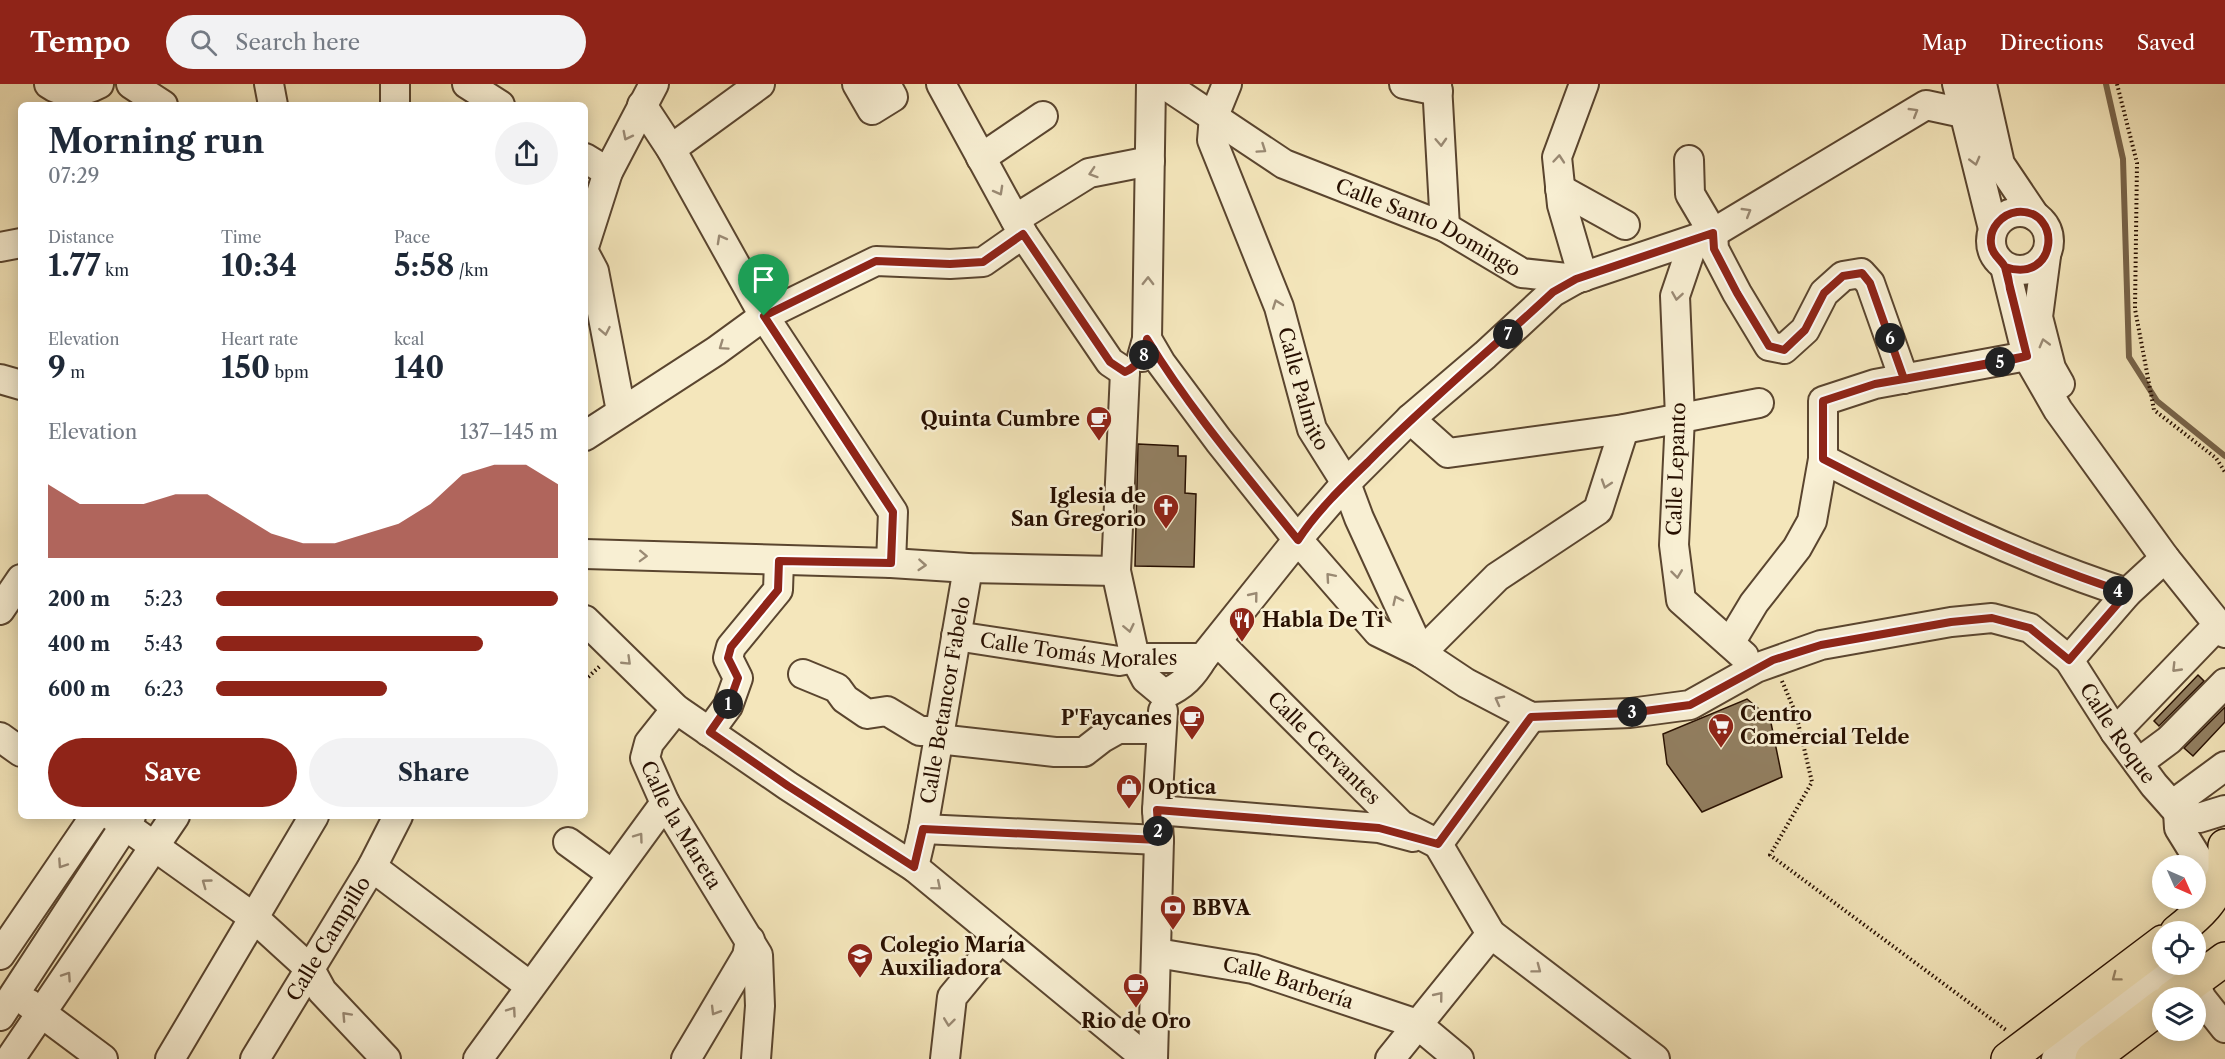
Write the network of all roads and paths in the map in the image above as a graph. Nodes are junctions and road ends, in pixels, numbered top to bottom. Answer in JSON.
{"nodes":[{"id":1,"x":49,"y":84,"type":"edge"},
{"id":2,"x":131,"y":84,"type":"edge"},
{"id":3,"x":269,"y":84,"type":"edge"},
{"id":4,"x":395,"y":84,"type":"edge"},
{"id":5,"x":466,"y":84,"type":"edge"},
{"id":6,"x":760,"y":84,"type":"edge"},
{"id":7,"x":857,"y":84,"type":"edge"},
{"id":8,"x":886,"y":84,"type":"edge"},
{"id":9,"x":941,"y":84,"type":"edge"},
{"id":10,"x":1151,"y":84,"type":"edge"},
{"id":11,"x":1164,"y":84,"type":"edge"},
{"id":12,"x":1227,"y":84,"type":"edge"},
{"id":13,"x":1404,"y":84,"type":"edge"},
{"id":14,"x":1584,"y":84,"type":"edge"},
{"id":15,"x":1957,"y":84,"type":"edge"},
{"id":16,"x":1982,"y":84,"type":"edge"},
{"id":17,"x":2117,"y":84,"type":"edge"},
{"id":18,"x":1438,"y":87,"type":"edge"},
{"id":19,"x":88,"y":93,"type":"edge"},
{"id":20,"x":648,"y":95,"type":"edge"},
{"id":21,"x":158,"y":102,"type":"edge"},
{"id":22,"x":272,"y":102,"type":"edge"},
{"id":23,"x":395,"y":102,"type":"edge"},
{"id":24,"x":495,"y":102,"type":"edge"},
{"id":25,"x":1963,"y":113,"type":"junction"},
{"id":26,"x":1043,"y":116,"type":"dead end"},
{"id":27,"x":1214,"y":116,"type":"junction"},
{"id":28,"x":670,"y":149,"type":"junction"},
{"id":29,"x":981,"y":158,"type":"junction"},
{"id":30,"x":1689,"y":160,"type":"dead end"},
{"id":31,"x":1150,"y":161,"type":"junction"},
{"id":32,"x":597,"y":165,"type":"edge"},
{"id":33,"x":1560,"y":189,"type":"junction"},
{"id":34,"x":2035,"y":216,"type":"junction"},
{"id":35,"x":588,"y":224,"type":"edge"},
{"id":36,"x":1625,"y":225,"type":"dead end"},
{"id":37,"x":1019,"y":226,"type":"junction"},
{"id":38,"x":1445,"y":227,"type":"junction"},
{"id":39,"x":1993,"y":229,"type":"junction"},
{"id":40,"x":1704,"y":237,"type":"junction"},
{"id":41,"x":18,"y":244,"type":"edge"},
{"id":42,"x":0,"y":247,"type":"edge"},
{"id":43,"x":2046,"y":255,"type":"junction"},
{"id":44,"x":588,"y":260,"type":"edge"},
{"id":45,"x":2005,"y":267,"type":"junction"},
{"id":46,"x":1569,"y":277,"type":"junction"},
{"id":47,"x":764,"y":316,"type":"junction"},
{"id":48,"x":1147,"y":339,"type":"junction"},
{"id":49,"x":2027,"y":356,"type":"junction"},
{"id":50,"x":1125,"y":372,"type":"junction"},
{"id":51,"x":0,"y":379,"type":"edge"},
{"id":52,"x":1904,"y":379,"type":"junction"},
{"id":53,"x":18,"y":384,"type":"edge"},
{"id":54,"x":1759,"y":403,"type":"dead end"},
{"id":55,"x":621,"y":411,"type":"junction"},
{"id":56,"x":1680,"y":417,"type":"junction"},
{"id":57,"x":1410,"y":419,"type":"junction"},
{"id":58,"x":1624,"y":429,"type":"junction"},
{"id":59,"x":588,"y":434,"type":"edge"},
{"id":60,"x":1823,"y":459,"type":"junction"},
{"id":61,"x":2225,"y":472,"type":"edge"},
{"id":62,"x":1346,"y":483,"type":"junction"},
{"id":63,"x":1298,"y":540,"type":"junction"},
{"id":64,"x":588,"y":554,"type":"edge"},
{"id":65,"x":2165,"y":558,"type":"junction"},
{"id":66,"x":779,"y":561,"type":"junction"},
{"id":67,"x":891,"y":563,"type":"junction"},
{"id":68,"x":968,"y":568,"type":"junction"},
{"id":69,"x":1116,"y":571,"type":"junction"},
{"id":70,"x":18,"y":583,"type":"edge"},
{"id":71,"x":2127,"y":593,"type":"junction"},
{"id":72,"x":0,"y":610,"type":"edge"},
{"id":73,"x":588,"y":623,"type":"edge"},
{"id":74,"x":2222,"y":626,"type":"edge"},
{"id":75,"x":956,"y":636,"type":"junction"},
{"id":76,"x":1730,"y":643,"type":"junction"},
{"id":77,"x":2197,"y":646,"type":"junction"},
{"id":78,"x":1210,"y":650,"type":"junction"},
{"id":79,"x":1421,"y":653,"type":"junction"},
{"id":80,"x":1135,"y":658,"type":"junction"},
{"id":81,"x":2069,"y":660,"type":"junction"},
{"id":82,"x":1765,"y":664,"type":"junction"},
{"id":83,"x":804,"y":674,"type":"dead end"},
{"id":84,"x":2225,"y":676,"type":"edge"},
{"id":85,"x":2225,"y":683,"type":"edge"},
{"id":86,"x":1162,"y":692,"type":"junction"},
{"id":87,"x":676,"y":709,"type":"junction"},
{"id":88,"x":1531,"y":717,"type":"junction"},
{"id":89,"x":1161,"y":729,"type":"junction"},
{"id":90,"x":710,"y":732,"type":"junction"},
{"id":91,"x":2115,"y":732,"type":"junction"},
{"id":92,"x":939,"y":736,"type":"junction"},
{"id":93,"x":0,"y":737,"type":"edge"},
{"id":94,"x":18,"y":750,"type":"edge"},
{"id":95,"x":2138,"y":763,"type":"junction"},
{"id":96,"x":2225,"y":766,"type":"edge"},
{"id":97,"x":665,"y":802,"type":"junction"},
{"id":98,"x":2175,"y":808,"type":"junction"},
{"id":99,"x":1157,"y":810,"type":"junction"},
{"id":100,"x":2225,"y":810,"type":"edge"},
{"id":101,"x":93,"y":819,"type":"edge"},
{"id":102,"x":123,"y":819,"type":"edge"},
{"id":103,"x":173,"y":819,"type":"edge"},
{"id":104,"x":312,"y":819,"type":"edge"},
{"id":105,"x":396,"y":819,"type":"edge"},
{"id":106,"x":923,"y":829,"type":"junction"},
{"id":107,"x":1159,"y":840,"type":"junction"},
{"id":108,"x":568,"y":842,"type":"dead end"},
{"id":109,"x":1438,"y":844,"type":"junction"},
{"id":110,"x":155,"y":846,"type":"junction"},
{"id":111,"x":2225,"y":846,"type":"edge"},
{"id":112,"x":372,"y":867,"type":"junction"},
{"id":113,"x":914,"y":867,"type":"junction"},
{"id":114,"x":612,"y":874,"type":"junction"},
{"id":115,"x":2221,"y":881,"type":"edge"},
{"id":116,"x":253,"y":916,"type":"junction"},
{"id":117,"x":2190,"y":921,"type":"edge"},
{"id":118,"x":1491,"y":934,"type":"junction"},
{"id":119,"x":1000,"y":939,"type":"junction"},
{"id":120,"x":2152,"y":950,"type":"edge"},
{"id":121,"x":1157,"y":952,"type":"junction"},
{"id":122,"x":0,"y":955,"type":"edge"},
{"id":123,"x":2225,"y":959,"type":"edge"},
{"id":124,"x":310,"y":969,"type":"junction"},
{"id":125,"x":2182,"y":981,"type":"edge"},
{"id":126,"x":746,"y":982,"type":"junction"},
{"id":127,"x":530,"y":986,"type":"junction"},
{"id":128,"x":5,"y":999,"type":"edge"},
{"id":129,"x":42,"y":1013,"type":"junction"},
{"id":130,"x":2152,"y":1013,"type":"edge"},
{"id":131,"x":1417,"y":1024,"type":"junction"},
{"id":132,"x":2225,"y":1028,"type":"edge"},
{"id":133,"x":2017,"y":1052,"type":"edge"},
{"id":134,"x":1641,"y":1055,"type":"edge"},
{"id":135,"x":10,"y":1059,"type":"edge"},
{"id":136,"x":103,"y":1059,"type":"edge"},
{"id":137,"x":170,"y":1059,"type":"edge"},
{"id":138,"x":255,"y":1059,"type":"edge"},
{"id":139,"x":386,"y":1059,"type":"edge"},
{"id":140,"x":478,"y":1059,"type":"edge"},
{"id":141,"x":686,"y":1059,"type":"edge"},
{"id":142,"x":756,"y":1059,"type":"edge"},
{"id":143,"x":945,"y":1059,"type":"edge"},
{"id":144,"x":1147,"y":1059,"type":"edge"},
{"id":145,"x":1153,"y":1059,"type":"edge"},
{"id":146,"x":1390,"y":1059,"type":"edge"},
{"id":147,"x":1459,"y":1059,"type":"edge"},
{"id":148,"x":2056,"y":1059,"type":"edge"},
{"id":149,"x":2092,"y":1059,"type":"edge"}],
"edges":[{"from":1,"to":19,"type":"street"},
{"from":2,"to":21,"type":"street"},
{"from":3,"to":22,"type":"street"},
{"from":4,"to":23,"type":"street"},
{"from":5,"to":24,"type":"street"},
{"from":6,"to":28,"type":"street"},
{"from":7,"to":8,"type":"street"},
{"from":9,"to":29,"type":"street"},
{"from":10,"to":31,"type":"street"},
{"from":11,"to":27,"type":"street","name":"Calle Santo Domingo"},
{"from":12,"to":27,"type":"street"},
{"from":13,"to":18,"type":"street"},
{"from":33,"to":14,"type":"street","one_way":true},
{"from":15,"to":25,"type":"street"},
{"from":16,"to":34,"type":"street"},
{"from":17,"to":61,"type":"path"},
{"from":18,"to":38,"type":"street","one_way":true},
{"from":20,"to":28,"type":"street"},
{"from":20,"to":32,"type":"street","one_way":true},
{"from":25,"to":39,"type":"street","one_way":true},
{"from":40,"to":25,"type":"street","name":"Calle Santo Domingo","one_way":true},
{"from":26,"to":29,"type":"street"},
{"from":27,"to":38,"type":"street","name":"Calle Santo Domingo","one_way":true},
{"from":62,"to":27,"type":"street","name":"Calle Palmito","one_way":true},
{"from":47,"to":28,"type":"street","one_way":true},
{"from":29,"to":37,"type":"street","one_way":true},
{"from":30,"to":40,"type":"street"},
{"from":31,"to":37,"type":"street","one_way":true},
{"from":48,"to":31,"type":"street","one_way":true},
{"from":32,"to":35,"type":"street"},
{"from":33,"to":36,"type":"street"},
{"from":33,"to":46,"type":"street"},
{"from":34,"to":39,"type":"street"},
{"from":34,"to":43,"type":"street"},
{"from":37,"to":47,"type":"street"},
{"from":37,"to":50,"type":"street"},
{"from":38,"to":46,"type":"street","name":"Calle Santo Domingo"},
{"from":39,"to":45,"type":"street"},
{"from":40,"to":46,"type":"street","name":"Calle Santo Domingo"},
{"from":40,"to":52,"type":"street"},
{"from":40,"to":56,"type":"street","name":"Calle Lepanto","one_way":true},
{"from":41,"to":42,"type":"street"},
{"from":43,"to":45,"type":"street"},
{"from":74,"to":43,"type":"street","one_way":true},
{"from":44,"to":55,"type":"street","one_way":true},
{"from":45,"to":49,"type":"street"},
{"from":46,"to":57,"type":"street"},
{"from":47,"to":55,"type":"street","one_way":true},
{"from":47,"to":67,"type":"street"},
{"from":48,"to":50,"type":"street"},
{"from":48,"to":63,"type":"street","name":"Calle Roque"},
{"from":49,"to":52,"type":"street"},
{"from":49,"to":65,"type":"street"},
{"from":50,"to":69,"type":"street"},
{"from":51,"to":53,"type":"street"},
{"from":52,"to":60,"type":"street"},
{"from":54,"to":56,"type":"street"},
{"from":55,"to":59,"type":"street"},
{"from":56,"to":58,"type":"street"},
{"from":56,"to":76,"type":"street","name":"Calle Lepanto","one_way":true},
{"from":57,"to":58,"type":"street"},
{"from":57,"to":62,"type":"street"},
{"from":58,"to":79,"type":"street","one_way":true},
{"from":60,"to":71,"type":"street"},
{"from":60,"to":76,"type":"street"},
{"from":62,"to":63,"type":"street"},
{"from":79,"to":62,"type":"street","name":"Calle Palmito","one_way":true},
{"from":78,"to":63,"type":"street","one_way":true},
{"from":79,"to":63,"type":"street","name":"Calle Roque","one_way":true},
{"from":64,"to":66,"type":"street","one_way":true},
{"from":65,"to":71,"type":"street"},
{"from":65,"to":74,"type":"street"},
{"from":66,"to":67,"type":"street"},
{"from":66,"to":90,"type":"street"},
{"from":67,"to":68,"type":"street","one_way":true},
{"from":68,"to":69,"type":"street"},
{"from":68,"to":75,"type":"street","name":"Calle Betancor Fabelo"},
{"from":69,"to":80,"type":"street","one_way":true},
{"from":70,"to":72,"type":"street"},
{"from":71,"to":81,"type":"street"},
{"from":73,"to":87,"type":"street","one_way":true},
{"from":74,"to":77,"type":"street"},
{"from":75,"to":80,"type":"street","name":"Calle Tomás Morales"},
{"from":75,"to":92,"type":"street","name":"Calle Betancor Fabelo"},
{"from":76,"to":82,"type":"street","name":"Calle Lepanto"},
{"from":77,"to":84,"type":"street"},
{"from":77,"to":91,"type":"street","one_way":true},
{"from":78,"to":80,"type":"street","name":"Calle Tomás Morales"},
{"from":78,"to":86,"type":"street"},
{"from":78,"to":109,"type":"street","name":"Calle Cervantes"},
{"from":88,"to":79,"type":"street","name":"Calle Roque","one_way":true},
{"from":80,"to":86,"type":"street"},
{"from":81,"to":82,"type":"street","name":"Calle Roque"},
{"from":81,"to":91,"type":"street","name":"Calle Roque"},
{"from":82,"to":88,"type":"street","name":"Calle Roque"},
{"from":82,"to":133,"type":"path"},
{"from":83,"to":92,"type":"street"},
{"from":85,"to":95,"type":"street"},
{"from":86,"to":89,"type":"street"},
{"from":87,"to":90,"type":"street"},
{"from":87,"to":97,"type":"street","name":"Calle la Mareta"},
{"from":88,"to":109,"type":"street"},
{"from":89,"to":92,"type":"street"},
{"from":89,"to":99,"type":"street"},
{"from":90,"to":113,"type":"street"},
{"from":91,"to":95,"type":"street","name":"Calle Roque"},
{"from":92,"to":106,"type":"street","name":"Calle Betancor Fabelo"},
{"from":93,"to":94,"type":"street"},
{"from":95,"to":98,"type":"street","name":"Calle Roque"},
{"from":96,"to":98,"type":"street"},
{"from":114,"to":97,"type":"street","one_way":true},
{"from":97,"to":126,"type":"street","name":"Calle la Mareta"},
{"from":98,"to":100,"type":"street"},
{"from":98,"to":115,"type":"street","name":"Calle Roque"},
{"from":99,"to":107,"type":"street"},
{"from":99,"to":109,"type":"street"},
{"from":101,"to":122,"type":"street","one_way":true},
{"from":102,"to":110,"type":"street"},
{"from":102,"to":128,"type":"street"},
{"from":103,"to":110,"type":"street"},
{"from":104,"to":116,"type":"street"},
{"from":105,"to":112,"type":"street","name":"Calle Campillo"},
{"from":106,"to":107,"type":"street"},
{"from":106,"to":113,"type":"street","name":"Calle Betancor Fabelo"},
{"from":107,"to":121,"type":"street"},
{"from":108,"to":114,"type":"street"},
{"from":109,"to":118,"type":"street"},
{"from":116,"to":110,"type":"street","one_way":true},
{"from":129,"to":110,"type":"street","one_way":true},
{"from":111,"to":115,"type":"main road"},
{"from":112,"to":124,"type":"street","name":"Calle Campillo"},
{"from":112,"to":127,"type":"street"},
{"from":113,"to":119,"type":"street","one_way":true},
{"from":114,"to":127,"type":"street"},
{"from":115,"to":117,"type":"main road"},
{"from":116,"to":124,"type":"street"},
{"from":116,"to":137,"type":"street"},
{"from":131,"to":118,"type":"street","one_way":true},
{"from":118,"to":134,"type":"street","one_way":true},
{"from":119,"to":143,"type":"street","one_way":true},
{"from":119,"to":144,"type":"street"},
{"from":120,"to":133,"type":"main road","one_way":true},
{"from":121,"to":131,"type":"street","name":"Calle Barbería"},
{"from":121,"to":145,"type":"street"},
{"from":123,"to":125,"type":"main road"},
{"from":124,"to":138,"type":"street","name":"Calle Campillo"},
{"from":139,"to":124,"type":"street","one_way":true},
{"from":125,"to":132,"type":"street"},
{"from":125,"to":148,"type":"street"},
{"from":126,"to":141,"type":"street","one_way":true},
{"from":126,"to":142,"type":"street"},
{"from":140,"to":127,"type":"street","one_way":true},
{"from":128,"to":129,"type":"street"},
{"from":129,"to":135,"type":"street"},
{"from":129,"to":136,"type":"street"},
{"from":130,"to":149,"type":"main road"},
{"from":131,"to":146,"type":"street"},
{"from":131,"to":147,"type":"street"}]}
